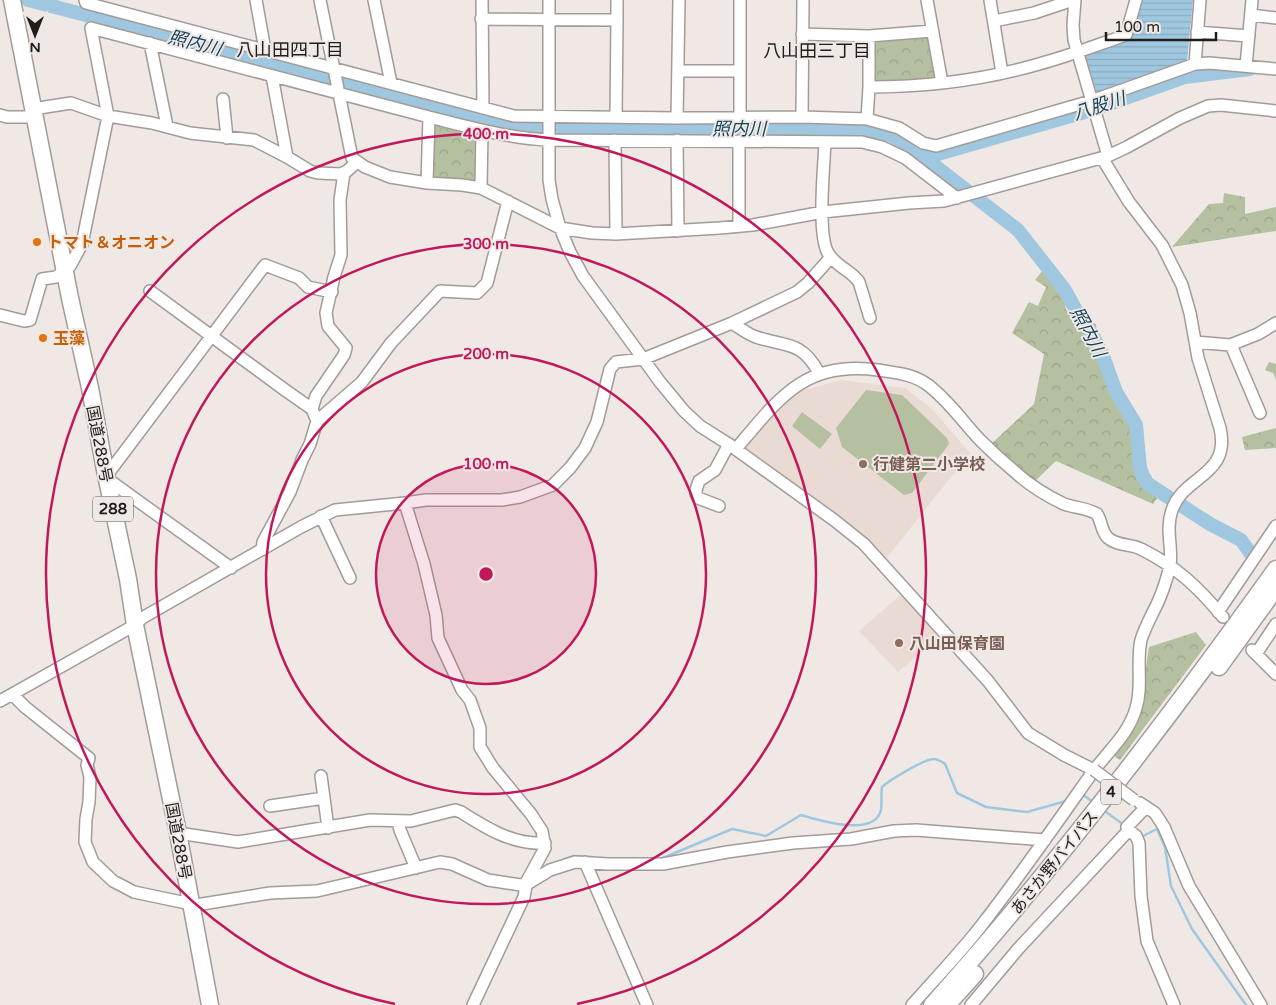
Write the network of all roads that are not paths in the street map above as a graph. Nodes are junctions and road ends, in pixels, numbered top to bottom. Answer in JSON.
{"nodes":[{"id":1,"x":85,"y":0,"type":"edge"},
{"id":2,"x":256,"y":0,"type":"edge"},
{"id":3,"x":320,"y":0,"type":"edge"},
{"id":4,"x":374,"y":0,"type":"edge"},
{"id":5,"x":482,"y":0,"type":"edge"},
{"id":6,"x":549,"y":0,"type":"edge"},
{"id":7,"x":617,"y":0,"type":"edge"},
{"id":8,"x":679,"y":0,"type":"edge"},
{"id":9,"x":740,"y":0,"type":"edge"},
{"id":10,"x":802,"y":0,"type":"edge"},
{"id":11,"x":927,"y":0,"type":"edge"},
{"id":12,"x":990,"y":0,"type":"edge"},
{"id":13,"x":1074,"y":0,"type":"edge"},
{"id":14,"x":1136,"y":0,"type":"edge"},
{"id":15,"x":1200,"y":0,"type":"edge"},
{"id":16,"x":1252,"y":0,"type":"edge"},
{"id":17,"x":16,"y":7,"type":"edge"},
{"id":18,"x":1251,"y":15,"type":"junction"},
{"id":19,"x":1276,"y":18,"type":"edge"},
{"id":20,"x":481,"y":19,"type":"junction"},
{"id":21,"x":549,"y":19,"type":"junction"},
{"id":22,"x":616,"y":20,"type":"junction"},
{"id":23,"x":994,"y":21,"type":"junction"},
{"id":24,"x":932,"y":31,"type":"junction"},
{"id":25,"x":1197,"y":32,"type":"junction"},
{"id":26,"x":802,"y":34,"type":"junction"},
{"id":27,"x":869,"y":36,"type":"junction"},
{"id":28,"x":1249,"y":36,"type":"junction"},
{"id":29,"x":150,"y":43,"type":"junction"},
{"id":30,"x":265,"y":50,"type":"junction"},
{"id":31,"x":1078,"y":52,"type":"junction"},
{"id":32,"x":1195,"y":64,"type":"junction"},
{"id":33,"x":1246,"y":66,"type":"junction"},
{"id":34,"x":334,"y":68,"type":"junction"},
{"id":35,"x":1276,"y":68,"type":"edge"},
{"id":36,"x":678,"y":71,"type":"junction"},
{"id":37,"x":740,"y":71,"type":"junction"},
{"id":38,"x":1002,"y":73,"type":"junction"},
{"id":39,"x":272,"y":76,"type":"junction"},
{"id":40,"x":390,"y":83,"type":"junction"},
{"id":41,"x":942,"y":83,"type":"junction"},
{"id":42,"x":869,"y":87,"type":"junction"},
{"id":43,"x":339,"y":93,"type":"junction"},
{"id":44,"x":223,"y":99,"type":"dead end"},
{"id":45,"x":1091,"y":101,"type":"junction"},
{"id":46,"x":483,"y":108,"type":"junction"},
{"id":47,"x":1276,"y":111,"type":"edge"},
{"id":48,"x":36,"y":112,"type":"junction"},
{"id":49,"x":0,"y":115,"type":"edge"},
{"id":50,"x":108,"y":116,"type":"junction"},
{"id":51,"x":549,"y":116,"type":"junction"},
{"id":52,"x":429,"y":117,"type":"junction"},
{"id":53,"x":616,"y":117,"type":"junction"},
{"id":54,"x":802,"y":117,"type":"junction"},
{"id":55,"x":677,"y":118,"type":"junction"},
{"id":56,"x":740,"y":118,"type":"junction"},
{"id":57,"x":867,"y":119,"type":"junction"},
{"id":58,"x":167,"y":126,"type":"junction"},
{"id":59,"x":482,"y":131,"type":"junction"},
{"id":60,"x":227,"y":138,"type":"junction"},
{"id":61,"x":548,"y":140,"type":"junction"},
{"id":62,"x":615,"y":140,"type":"junction"},
{"id":63,"x":677,"y":140,"type":"junction"},
{"id":64,"x":739,"y":141,"type":"junction"},
{"id":65,"x":825,"y":142,"type":"junction"},
{"id":66,"x":287,"y":156,"type":"junction"},
{"id":67,"x":1105,"y":156,"type":"junction"},
{"id":68,"x":357,"y":162,"type":"junction"},
{"id":69,"x":344,"y":173,"type":"junction"},
{"id":70,"x":427,"y":183,"type":"junction"},
{"id":71,"x":481,"y":188,"type":"junction"},
{"id":72,"x":957,"y":198,"type":"junction"},
{"id":73,"x":508,"y":202,"type":"junction"},
{"id":74,"x":823,"y":212,"type":"junction"},
{"id":75,"x":739,"y":226,"type":"junction"},
{"id":76,"x":560,"y":228,"type":"junction"},
{"id":77,"x":678,"y":231,"type":"junction"},
{"id":78,"x":616,"y":234,"type":"junction"},
{"id":79,"x":831,"y":257,"type":"junction"},
{"id":80,"x":67,"y":269,"type":"junction"},
{"id":81,"x":150,"y":291,"type":"dead end"},
{"id":82,"x":332,"y":292,"type":"junction"},
{"id":83,"x":0,"y":316,"type":"edge"},
{"id":84,"x":870,"y":318,"type":"dead end"},
{"id":85,"x":1276,"y":322,"type":"edge"},
{"id":86,"x":732,"y":323,"type":"junction"},
{"id":87,"x":212,"y":337,"type":"junction"},
{"id":88,"x":1195,"y":342,"type":"junction"},
{"id":89,"x":1231,"y":345,"type":"junction"},
{"id":90,"x":643,"y":359,"type":"junction"},
{"id":91,"x":818,"y":373,"type":"junction"},
{"id":92,"x":312,"y":409,"type":"junction"},
{"id":93,"x":1260,"y":413,"type":"dead end"},
{"id":94,"x":317,"y":421,"type":"junction"},
{"id":95,"x":732,"y":447,"type":"junction"},
{"id":96,"x":111,"y":477,"type":"junction"},
{"id":97,"x":404,"y":503,"type":"junction"},
{"id":98,"x":719,"y":506,"type":"dead end"},
{"id":99,"x":321,"y":516,"type":"junction"},
{"id":100,"x":1276,"y":526,"type":"edge"},
{"id":101,"x":262,"y":550,"type":"junction"},
{"id":102,"x":1170,"y":565,"type":"junction"},
{"id":103,"x":231,"y":568,"type":"junction"},
{"id":104,"x":1276,"y":569,"type":"edge"},
{"id":105,"x":350,"y":578,"type":"dead end"},
{"id":106,"x":1276,"y":588,"type":"edge"},
{"id":107,"x":138,"y":621,"type":"junction"},
{"id":108,"x":1276,"y":624,"type":"edge"},
{"id":109,"x":1276,"y":674,"type":"edge"},
{"id":110,"x":13,"y":695,"type":"junction"},
{"id":111,"x":1,"y":699,"type":"edge"},
{"id":112,"x":1094,"y":770,"type":"junction"},
{"id":113,"x":322,"y":776,"type":"dead end"},
{"id":114,"x":324,"y":798,"type":"junction"},
{"id":115,"x":270,"y":806,"type":"dead end"},
{"id":116,"x":1146,"y":807,"type":"junction"},
{"id":117,"x":398,"y":822,"type":"junction"},
{"id":118,"x":328,"y":828,"type":"junction"},
{"id":119,"x":1129,"y":830,"type":"junction"},
{"id":120,"x":180,"y":833,"type":"junction"},
{"id":121,"x":1046,"y":840,"type":"junction"},
{"id":122,"x":545,"y":843,"type":"junction"},
{"id":123,"x":585,"y":862,"type":"junction"},
{"id":124,"x":416,"y":868,"type":"junction"},
{"id":125,"x":527,"y":884,"type":"junction"},
{"id":126,"x":193,"y":905,"type":"junction"},
{"id":127,"x":210,"y":1005,"type":"edge"},
{"id":128,"x":215,"y":1005,"type":"edge"},
{"id":129,"x":473,"y":1005,"type":"edge"},
{"id":130,"x":647,"y":1005,"type":"edge"},
{"id":131,"x":912,"y":1005,"type":"edge"},
{"id":132,"x":932,"y":1005,"type":"edge"},
{"id":133,"x":948,"y":1005,"type":"edge"},
{"id":134,"x":971,"y":1005,"type":"edge"},
{"id":135,"x":1174,"y":1005,"type":"edge"},
{"id":136,"x":1261,"y":1005,"type":"edge"}],
"edges":[{"from":1,"to":30,"type":"street"},
{"from":2,"to":30,"type":"street"},
{"from":3,"to":34,"type":"street"},
{"from":4,"to":40,"type":"street"},
{"from":5,"to":20,"type":"street"},
{"from":6,"to":21,"type":"street"},
{"from":7,"to":22,"type":"street"},
{"from":8,"to":36,"type":"street"},
{"from":9,"to":37,"type":"street"},
{"from":10,"to":26,"type":"street"},
{"from":11,"to":24,"type":"street"},
{"from":12,"to":23,"type":"street"},
{"from":13,"to":23,"type":"street"},
{"from":13,"to":31,"type":"street"},
{"from":14,"to":31,"type":"street"},
{"from":15,"to":25,"type":"street"},
{"from":16,"to":18,"type":"street"},
{"from":17,"to":48,"type":"highway","name":"国道288号","number":"288"},
{"from":18,"to":19,"type":"street"},
{"from":18,"to":28,"type":"street"},
{"from":20,"to":21,"type":"street"},
{"from":20,"to":46,"type":"street"},
{"from":21,"to":22,"type":"street"},
{"from":21,"to":51,"type":"street"},
{"from":22,"to":53,"type":"street"},
{"from":23,"to":38,"type":"street"},
{"from":24,"to":27,"type":"street"},
{"from":24,"to":41,"type":"street"},
{"from":25,"to":28,"type":"street"},
{"from":25,"to":32,"type":"street"},
{"from":26,"to":27,"type":"street"},
{"from":26,"to":54,"type":"street"},
{"from":27,"to":42,"type":"street"},
{"from":28,"to":33,"type":"street"},
{"from":29,"to":39,"type":"street"},
{"from":29,"to":50,"type":"street"},
{"from":29,"to":58,"type":"street"},
{"from":30,"to":34,"type":"street"},
{"from":31,"to":38,"type":"street"},
{"from":31,"to":45,"type":"street"},
{"from":32,"to":33,"type":"street"},
{"from":32,"to":45,"type":"street"},
{"from":33,"to":35,"type":"street"},
{"from":34,"to":40,"type":"street"},
{"from":34,"to":43,"type":"street"},
{"from":36,"to":37,"type":"street"},
{"from":36,"to":55,"type":"street"},
{"from":37,"to":56,"type":"street"},
{"from":38,"to":41,"type":"street"},
{"from":39,"to":43,"type":"street"},
{"from":39,"to":66,"type":"street"},
{"from":40,"to":46,"type":"street"},
{"from":41,"to":42,"type":"street"},
{"from":42,"to":57,"type":"street"},
{"from":43,"to":52,"type":"street"},
{"from":43,"to":68,"type":"street"},
{"from":44,"to":60,"type":"street"},
{"from":45,"to":57,"type":"street"},
{"from":45,"to":67,"type":"street"},
{"from":46,"to":51,"type":"street"},
{"from":47,"to":67,"type":"street"},
{"from":48,"to":49,"type":"street"},
{"from":48,"to":50,"type":"street"},
{"from":48,"to":80,"type":"highway","name":"国道288号","number":"288"},
{"from":50,"to":58,"type":"street"},
{"from":50,"to":80,"type":"street"},
{"from":51,"to":53,"type":"street"},
{"from":51,"to":61,"type":"street"},
{"from":52,"to":59,"type":"street"},
{"from":52,"to":70,"type":"street"},
{"from":53,"to":55,"type":"street"},
{"from":54,"to":56,"type":"street"},
{"from":54,"to":57,"type":"street"},
{"from":55,"to":56,"type":"street"},
{"from":58,"to":60,"type":"street"},
{"from":59,"to":61,"type":"street"},
{"from":59,"to":71,"type":"street"},
{"from":60,"to":66,"type":"street"},
{"from":61,"to":62,"type":"street"},
{"from":61,"to":76,"type":"street"},
{"from":62,"to":63,"type":"street"},
{"from":62,"to":78,"type":"street"},
{"from":63,"to":64,"type":"street"},
{"from":63,"to":77,"type":"street"},
{"from":64,"to":65,"type":"street"},
{"from":64,"to":75,"type":"street"},
{"from":65,"to":72,"type":"street"},
{"from":65,"to":74,"type":"street"},
{"from":66,"to":69,"type":"street"},
{"from":67,"to":72,"type":"street"},
{"from":67,"to":88,"type":"street"},
{"from":68,"to":69,"type":"street"},
{"from":68,"to":70,"type":"street"},
{"from":69,"to":82,"type":"street"},
{"from":70,"to":71,"type":"street"},
{"from":71,"to":73,"type":"street"},
{"from":72,"to":74,"type":"street"},
{"from":73,"to":76,"type":"street"},
{"from":73,"to":94,"type":"street"},
{"from":74,"to":75,"type":"street"},
{"from":74,"to":79,"type":"street"},
{"from":75,"to":77,"type":"street"},
{"from":76,"to":78,"type":"street"},
{"from":76,"to":90,"type":"street"},
{"from":77,"to":78,"type":"street"},
{"from":79,"to":84,"type":"street"},
{"from":79,"to":86,"type":"street"},
{"from":80,"to":83,"type":"street"},
{"from":80,"to":96,"type":"highway","name":"国道288号","number":"288"},
{"from":80,"to":107,"type":"highway","name":"国道288号","number":"288"},
{"from":81,"to":87,"type":"street"},
{"from":82,"to":87,"type":"street"},
{"from":82,"to":92,"type":"street"},
{"from":85,"to":89,"type":"street"},
{"from":86,"to":90,"type":"street"},
{"from":86,"to":91,"type":"street"},
{"from":87,"to":92,"type":"street"},
{"from":87,"to":96,"type":"street"},
{"from":88,"to":89,"type":"street"},
{"from":88,"to":102,"type":"street"},
{"from":89,"to":93,"type":"street"},
{"from":90,"to":95,"type":"street"},
{"from":90,"to":97,"type":"street"},
{"from":91,"to":95,"type":"street"},
{"from":91,"to":102,"type":"street"},
{"from":92,"to":94,"type":"street"},
{"from":94,"to":101,"type":"street"},
{"from":95,"to":98,"type":"street"},
{"from":95,"to":112,"type":"street"},
{"from":96,"to":103,"type":"street"},
{"from":96,"to":107,"type":"highway","name":"国道288号","number":"288"},
{"from":97,"to":99,"type":"street"},
{"from":97,"to":122,"type":"street"},
{"from":99,"to":101,"type":"street"},
{"from":99,"to":105,"type":"street"},
{"from":100,"to":102,"type":"street"},
{"from":101,"to":103,"type":"street"},
{"from":102,"to":112,"type":"street"},
{"from":103,"to":107,"type":"street"},
{"from":104,"to":132,"type":"highway","name":"あさか野バイパス","number":"4"},
{"from":106,"to":133,"type":"highway","name":"あさか野バイパス","number":"4"},
{"from":107,"to":110,"type":"street"},
{"from":107,"to":120,"type":"highway","name":"国道288号","number":"288"},
{"from":108,"to":109,"type":"street"},
{"from":110,"to":111,"type":"street"},
{"from":110,"to":126,"type":"street"},
{"from":112,"to":116,"type":"street","bridge":true},
{"from":112,"to":121,"type":"street"},
{"from":113,"to":114,"type":"street"},
{"from":114,"to":115,"type":"street"},
{"from":114,"to":118,"type":"street"},
{"from":116,"to":119,"type":"street"},
{"from":116,"to":136,"type":"street"},
{"from":117,"to":118,"type":"street"},
{"from":117,"to":122,"type":"street"},
{"from":117,"to":124,"type":"street"},
{"from":118,"to":120,"type":"street"},
{"from":119,"to":134,"type":"street"},
{"from":119,"to":135,"type":"street"},
{"from":120,"to":126,"type":"highway","name":"国道288号","number":"288"},
{"from":121,"to":123,"type":"street"},
{"from":121,"to":131,"type":"street"},
{"from":122,"to":125,"type":"street"},
{"from":123,"to":125,"type":"street"},
{"from":123,"to":130,"type":"street"},
{"from":124,"to":125,"type":"street"},
{"from":124,"to":126,"type":"street"},
{"from":125,"to":129,"type":"street"},
{"from":126,"to":127,"type":"highway","name":"国道288号","number":"288"},
{"from":126,"to":128,"type":"highway","name":"国道288号","number":"288"}]}
